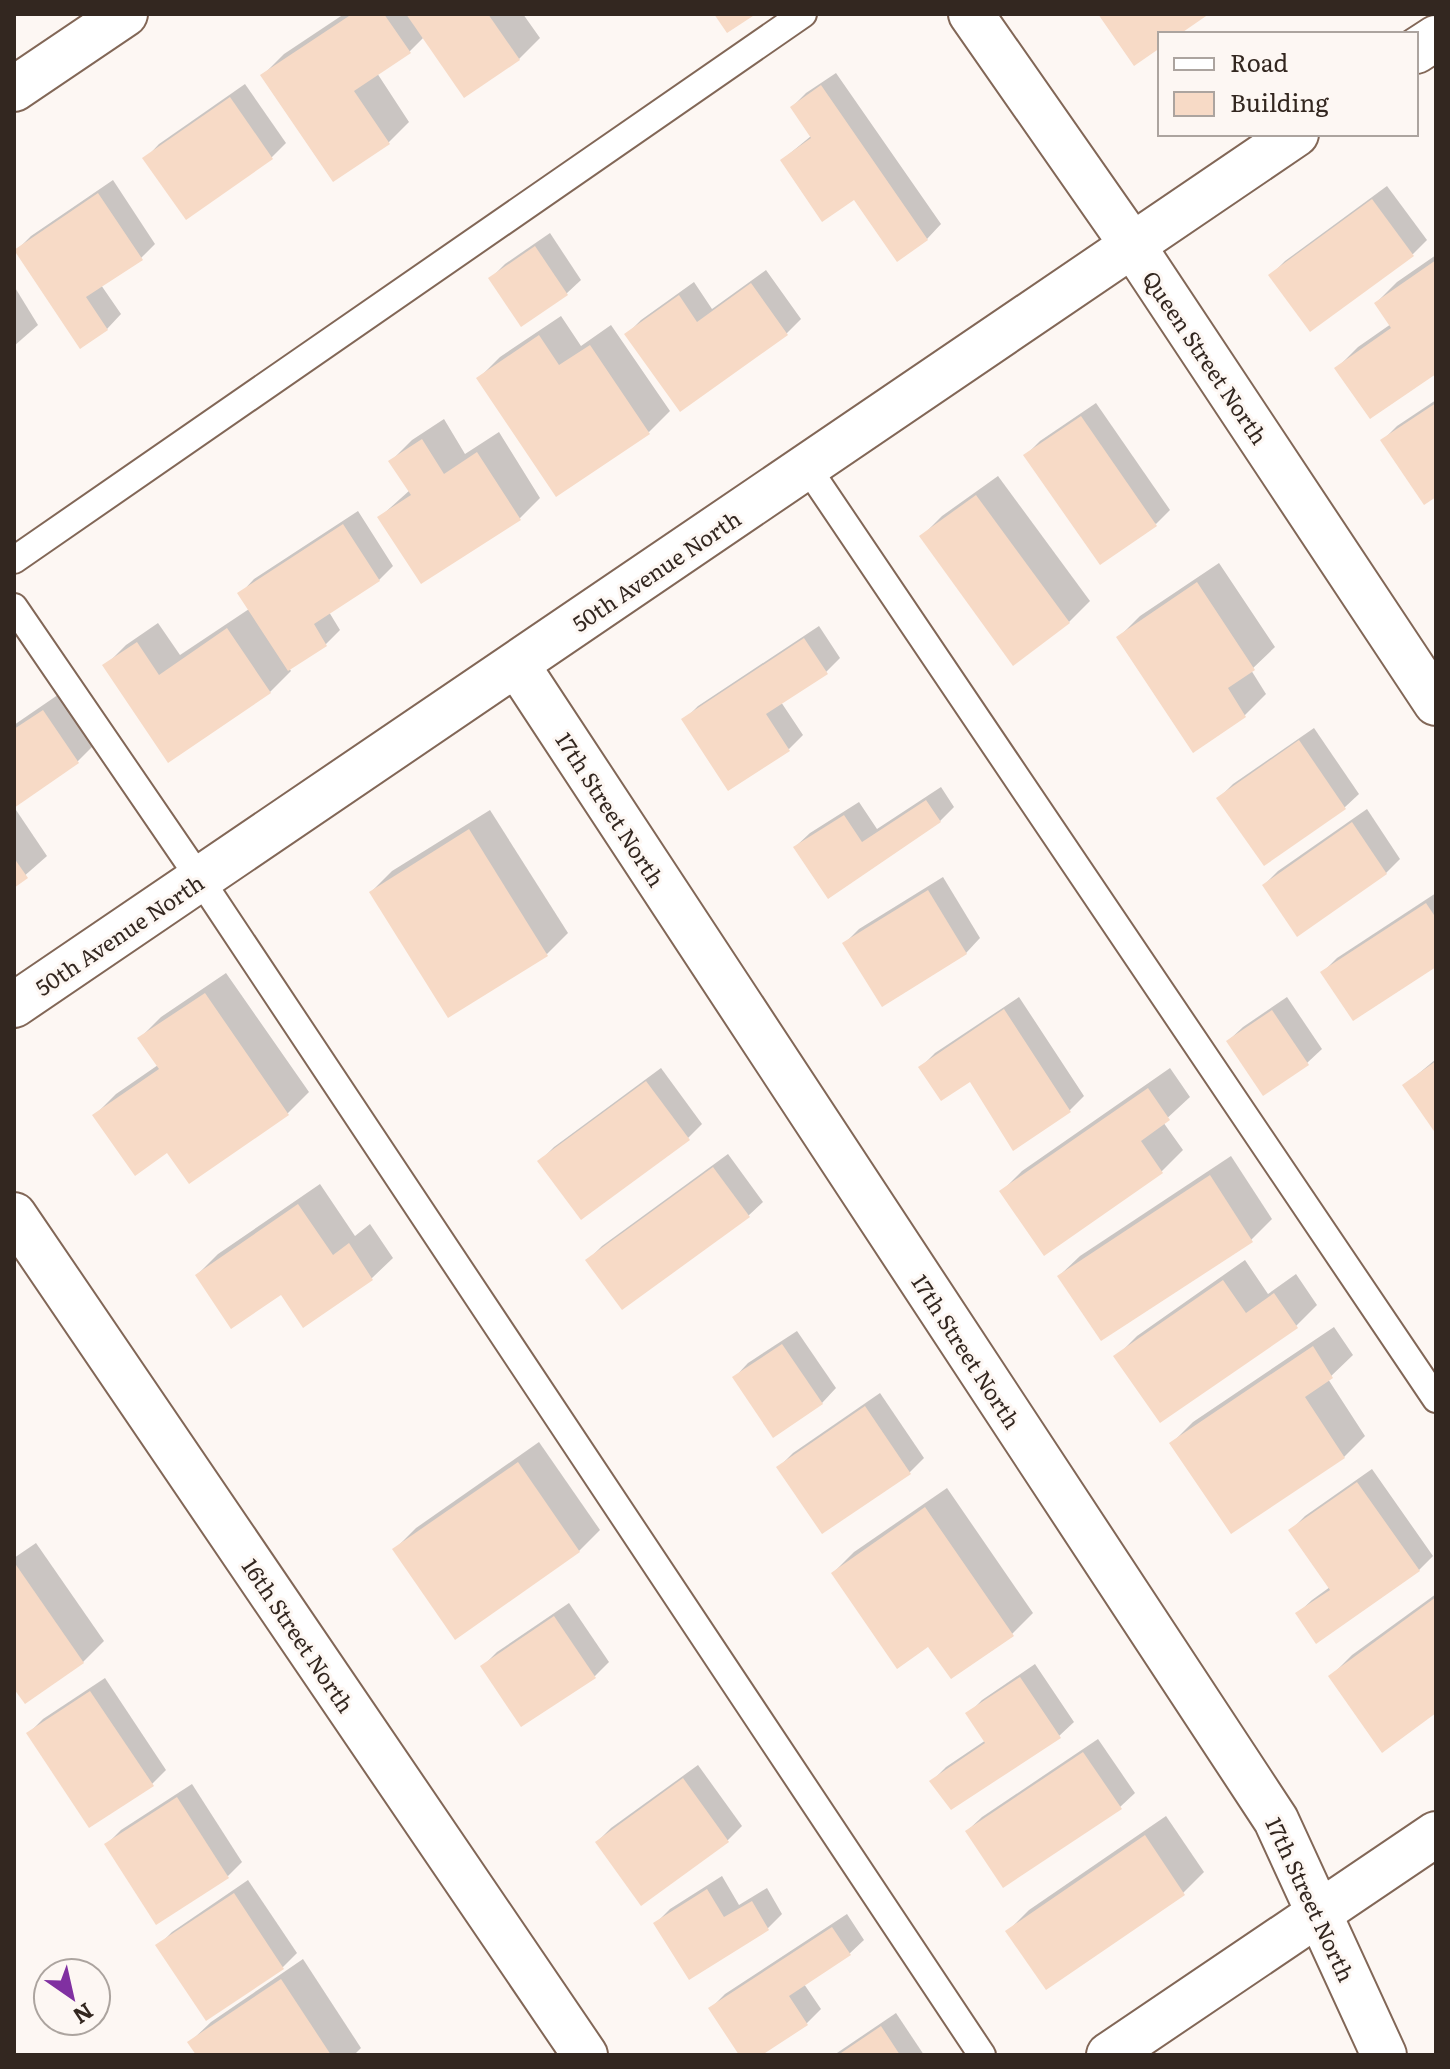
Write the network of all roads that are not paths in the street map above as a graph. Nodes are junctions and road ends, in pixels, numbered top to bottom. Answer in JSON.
{"nodes":[{"id":1,"x":125,"y":14,"type":"edge"},
{"id":2,"x":803,"y":14,"type":"edge"},
{"id":3,"x":971,"y":14,"type":"edge"},
{"id":4,"x":14,"y":89,"type":"edge"},
{"id":5,"x":1293,"y":136,"type":"edge"},
{"id":6,"x":1133,"y":246,"type":"junction"},
{"id":7,"x":807,"y":467,"type":"junction"},
{"id":8,"x":14,"y":560,"type":"edge"},
{"id":9,"x":14,"y":607,"type":"edge"},
{"id":10,"x":517,"y":665,"type":"junction"},
{"id":11,"x":1436,"y":703,"type":"edge"},
{"id":12,"x":200,"y":879,"type":"junction"},
{"id":13,"x":14,"y":1005,"type":"edge"},
{"id":14,"x":14,"y":1215,"type":"edge"},
{"id":15,"x":1436,"y":1399,"type":"edge"},
{"id":16,"x":1436,"y":1834,"type":"edge"},
{"id":17,"x":1319,"y":1914,"type":"junction"},
{"id":18,"x":585,"y":2055,"type":"edge"},
{"id":19,"x":982,"y":2055,"type":"edge"},
{"id":20,"x":1109,"y":2055,"type":"edge"},
{"id":21,"x":1384,"y":2055,"type":"edge"}],
"edges":[{"from":1,"to":4,"type":"street"},
{"from":2,"to":8,"type":"lane"},
{"from":3,"to":6,"type":"street","name":"Queen Street North"},
{"from":5,"to":6,"type":"street","name":"50th Avenue North"},
{"from":6,"to":7,"type":"street","name":"50th Avenue North"},
{"from":6,"to":11,"type":"street","name":"Queen Street North"},
{"from":7,"to":10,"type":"street","name":"50th Avenue North"},
{"from":7,"to":15,"type":"lane"},
{"from":9,"to":12,"type":"lane"},
{"from":10,"to":12,"type":"street","name":"50th Avenue North"},
{"from":10,"to":17,"type":"street","name":"17th Street North"},
{"from":12,"to":13,"type":"street","name":"50th Avenue North"},
{"from":12,"to":19,"type":"lane"},
{"from":14,"to":18,"type":"street","name":"16th Street North"},
{"from":16,"to":17,"type":"street"},
{"from":17,"to":20,"type":"street"},
{"from":17,"to":21,"type":"street","name":"17th Street North"}]}
